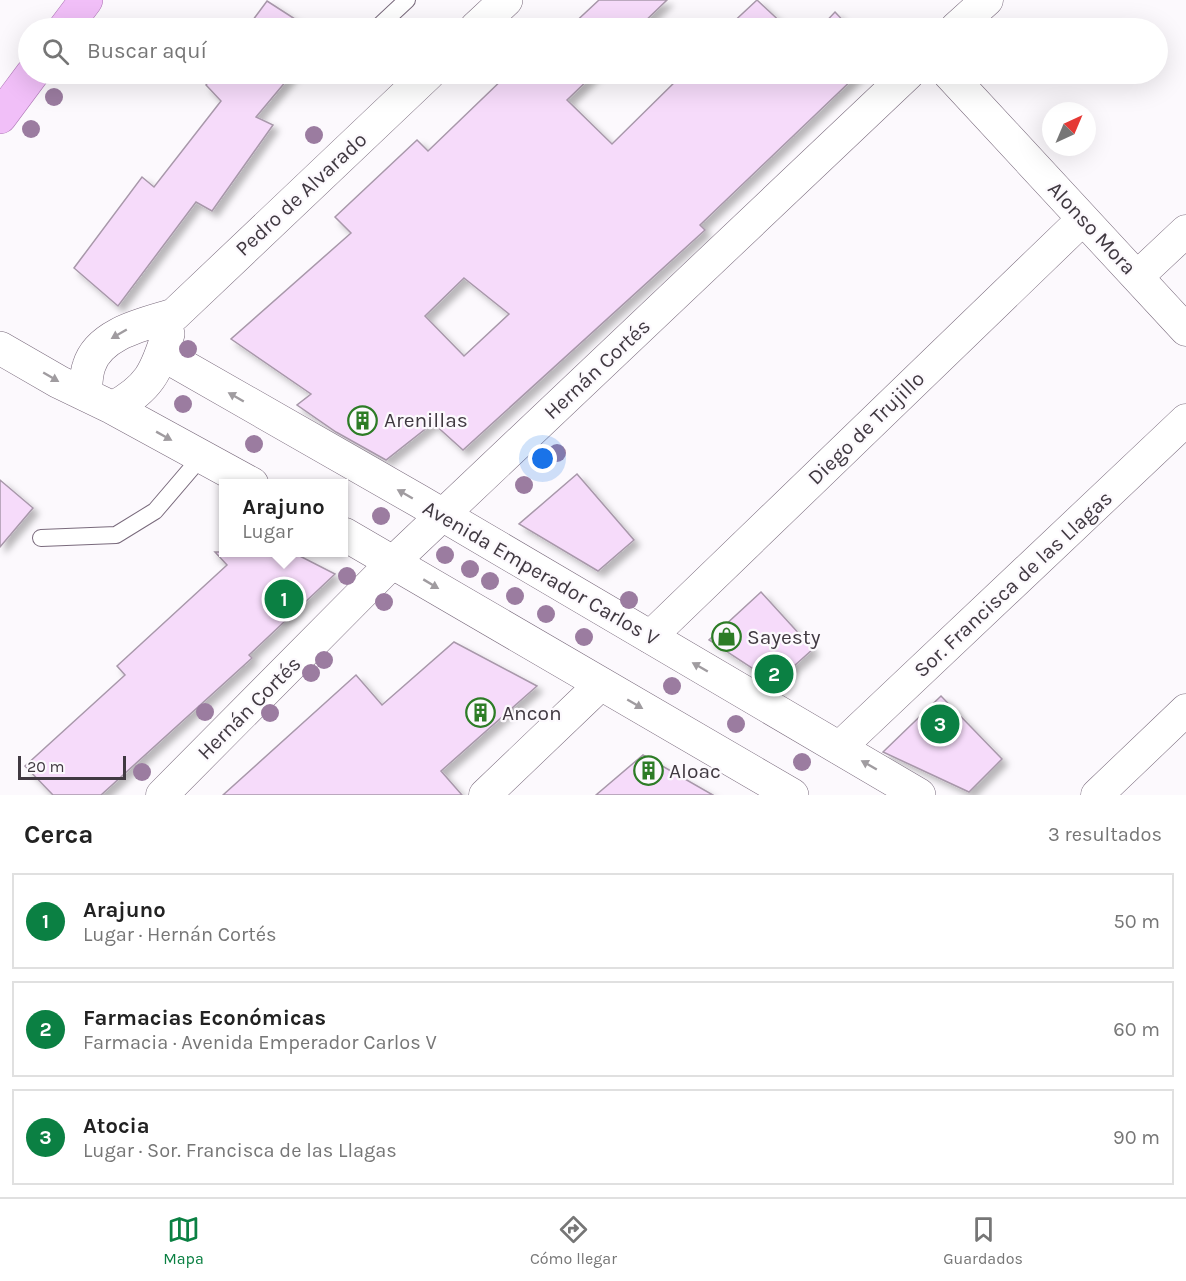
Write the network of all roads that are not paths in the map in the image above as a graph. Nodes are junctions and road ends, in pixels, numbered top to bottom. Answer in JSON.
{"nodes":[{"id":1,"x":86,"y":0,"type":"edge"},
{"id":2,"x":407,"y":0,"type":"edge"},
{"id":3,"x":506,"y":0,"type":"edge"},
{"id":4,"x":987,"y":0,"type":"edge"},
{"id":5,"x":72,"y":18,"type":"edge"},
{"id":6,"x":388,"y":18,"type":"edge"},
{"id":7,"x":487,"y":18,"type":"edge"},
{"id":8,"x":967,"y":18,"type":"edge"},
{"id":9,"x":25,"y":84,"type":"edge"},
{"id":10,"x":408,"y":84,"type":"edge"},
{"id":11,"x":897,"y":84,"type":"edge"},
{"id":12,"x":958,"y":84,"type":"edge"},
{"id":13,"x":0,"y":117,"type":"edge"},
{"id":14,"x":1083,"y":219,"type":"junction"},
{"id":15,"x":1186,"y":231,"type":"edge"},
{"id":16,"x":1137,"y":277,"type":"junction"},
{"id":17,"x":174,"y":315,"type":"junction"},
{"id":18,"x":1186,"y":330,"type":"edge"},
{"id":19,"x":0,"y":348,"type":"edge"},
{"id":20,"x":162,"y":354,"type":"junction"},
{"id":21,"x":99,"y":401,"type":"junction"},
{"id":22,"x":1186,"y":420,"type":"edge"},
{"id":23,"x":202,"y":456,"type":"junction"},
{"id":24,"x":245,"y":479,"type":"edge"},
{"id":25,"x":442,"y":516,"type":"junction"},
{"id":26,"x":348,"y":536,"type":"edge"},
{"id":27,"x":41,"y":538,"type":"dead end"},
{"id":28,"x":394,"y":561,"type":"junction"},
{"id":29,"x":650,"y":637,"type":"junction"},
{"id":30,"x":600,"y":684,"type":"junction"},
{"id":31,"x":1186,"y":710,"type":"edge"},
{"id":32,"x":839,"y":748,"type":"junction"},
{"id":33,"x":162,"y":795,"type":"edge"},
{"id":34,"x":485,"y":795,"type":"edge"},
{"id":35,"x":790,"y":795,"type":"edge"},
{"id":36,"x":919,"y":795,"type":"edge"},
{"id":37,"x":1097,"y":795,"type":"edge"}],
"edges":[{"from":1,"to":5,"type":"main road"},
{"from":2,"to":6,"type":"lane"},
{"from":3,"to":7,"type":"main road"},
{"from":4,"to":8,"type":"street"},
{"from":9,"to":13,"type":"main road"},
{"from":10,"to":17,"type":"main road","name":"Pedro de Alvarado"},
{"from":11,"to":25,"type":"street","name":"Hernán Cortés"},
{"from":12,"to":14,"type":"street","name":"Alonso Mora"},
{"from":14,"to":16,"type":"street","name":"Alonso Mora"},
{"from":14,"to":29,"type":"street","name":"Diego de Trujillo"},
{"from":15,"to":16,"type":"street"},
{"from":16,"to":18,"type":"street","name":"Alonso Mora"},
{"from":17,"to":20,"type":"main road","name":"Pedro de Alvarado"},
{"from":17,"to":21,"type":"main road","name":"Pedro de Alvarado","one_way":true},
{"from":19,"to":21,"type":"main road","one_way":true},
{"from":20,"to":21,"type":"main road","name":"Pedro de Alvarado"},
{"from":25,"to":20,"type":"main road","name":"Avenida Emperador Carlos V","one_way":true},
{"from":21,"to":23,"type":"main road","one_way":true},
{"from":22,"to":32,"type":"street","name":"Sor. Francisca de las Llagas"},
{"from":23,"to":24,"type":"main road"},
{"from":23,"to":27,"type":"lane"},
{"from":25,"to":28,"type":"street","name":"Hernán Cortés"},
{"from":25,"to":29,"type":"main road","name":"Avenida Emperador Carlos V"},
{"from":26,"to":28,"type":"main road"},
{"from":28,"to":30,"type":"main road","one_way":true},
{"from":28,"to":33,"type":"street","name":"Hernán Cortés"},
{"from":32,"to":29,"type":"main road","name":"Avenida Emperador Carlos V","one_way":true},
{"from":30,"to":34,"type":"street"},
{"from":30,"to":35,"type":"main road","one_way":true},
{"from":31,"to":37,"type":"street"},
{"from":36,"to":32,"type":"main road","name":"Avenida Emperador Carlos V","one_way":true}]}
